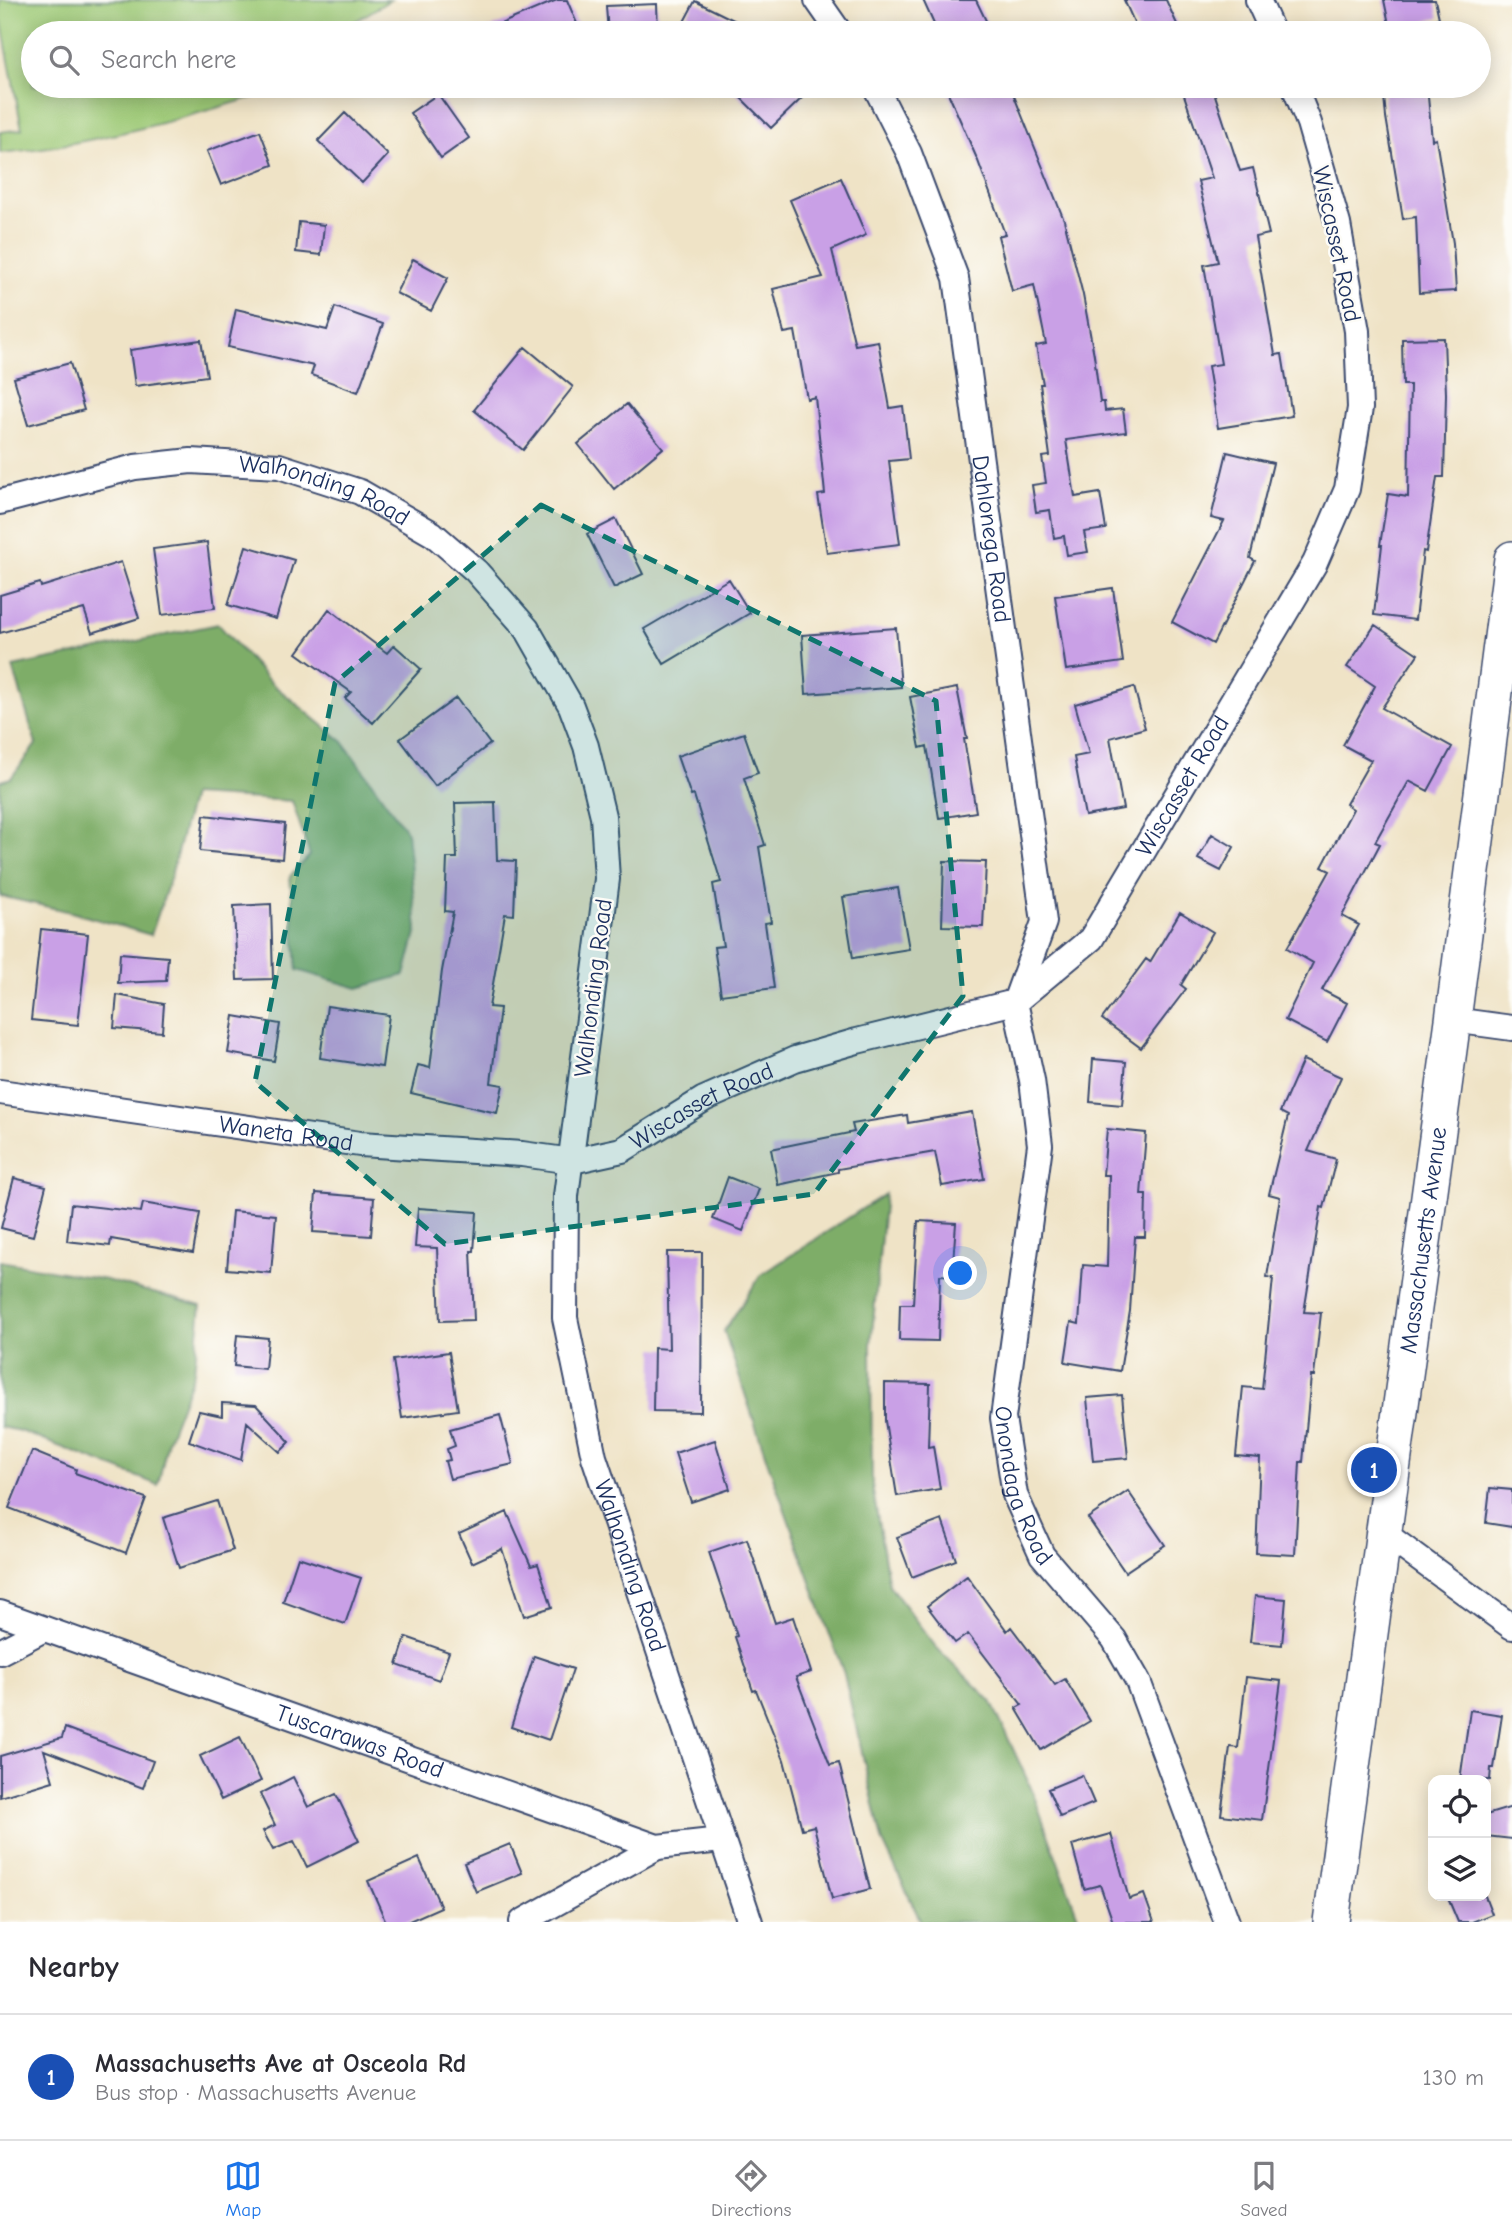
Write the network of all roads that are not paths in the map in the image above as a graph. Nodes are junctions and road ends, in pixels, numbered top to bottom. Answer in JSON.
{"nodes":[{"id":1,"x":817,"y":0,"type":"edge"},
{"id":2,"x":1258,"y":0,"type":"edge"},
{"id":3,"x":832,"y":21,"type":"edge"},
{"id":4,"x":1268,"y":21,"type":"edge"},
{"id":5,"x":880,"y":98,"type":"edge"},
{"id":6,"x":1299,"y":98,"type":"edge"},
{"id":7,"x":0,"y":502,"type":"edge"},
{"id":8,"x":1512,"y":559,"type":"edge"},
{"id":9,"x":1015,"y":1002,"type":"junction"},
{"id":10,"x":1453,"y":1020,"type":"junction"},
{"id":11,"x":1512,"y":1028,"type":"edge"},
{"id":12,"x":0,"y":1092,"type":"edge"},
{"id":13,"x":572,"y":1161,"type":"junction"},
{"id":14,"x":1385,"y":1534,"type":"junction"},
{"id":15,"x":0,"y":1613,"type":"edge"},
{"id":16,"x":1512,"y":1628,"type":"edge"},
{"id":17,"x":44,"y":1629,"type":"junction"},
{"id":18,"x":0,"y":1652,"type":"edge"},
{"id":19,"x":721,"y":1840,"type":"junction"},
{"id":20,"x":657,"y":1847,"type":"junction"},
{"id":21,"x":522,"y":1922,"type":"edge"},
{"id":22,"x":750,"y":1922,"type":"edge"},
{"id":23,"x":1227,"y":1922,"type":"edge"},
{"id":24,"x":1331,"y":1922,"type":"edge"}],
"edges":[{"from":1,"to":3,"type":"street"},
{"from":2,"to":4,"type":"street"},
{"from":5,"to":9,"type":"street","name":"Dahlonega Road"},
{"from":6,"to":9,"type":"street","name":"Wiscasset Road"},
{"from":7,"to":13,"type":"street","name":"Walhonding Road"},
{"from":8,"to":10,"type":"main road","name":"Massachusetts Avenue"},
{"from":9,"to":13,"type":"street","name":"Wiscasset Road"},
{"from":9,"to":23,"type":"street","name":"Onondaga Road"},
{"from":10,"to":11,"type":"street"},
{"from":10,"to":14,"type":"main road","name":"Massachusetts Avenue"},
{"from":12,"to":13,"type":"street","name":"Waneta Road"},
{"from":13,"to":19,"type":"street","name":"Walhonding Road"},
{"from":14,"to":16,"type":"street"},
{"from":14,"to":24,"type":"main road","name":"Massachusetts Avenue"},
{"from":15,"to":17,"type":"street","name":"Tuscarawas Road"},
{"from":17,"to":18,"type":"street"},
{"from":17,"to":20,"type":"street","name":"Tuscarawas Road"},
{"from":19,"to":20,"type":"street","name":"Tuscarawas Road"},
{"from":19,"to":22,"type":"street","name":"Walhonding Road"},
{"from":20,"to":21,"type":"street"}]}
